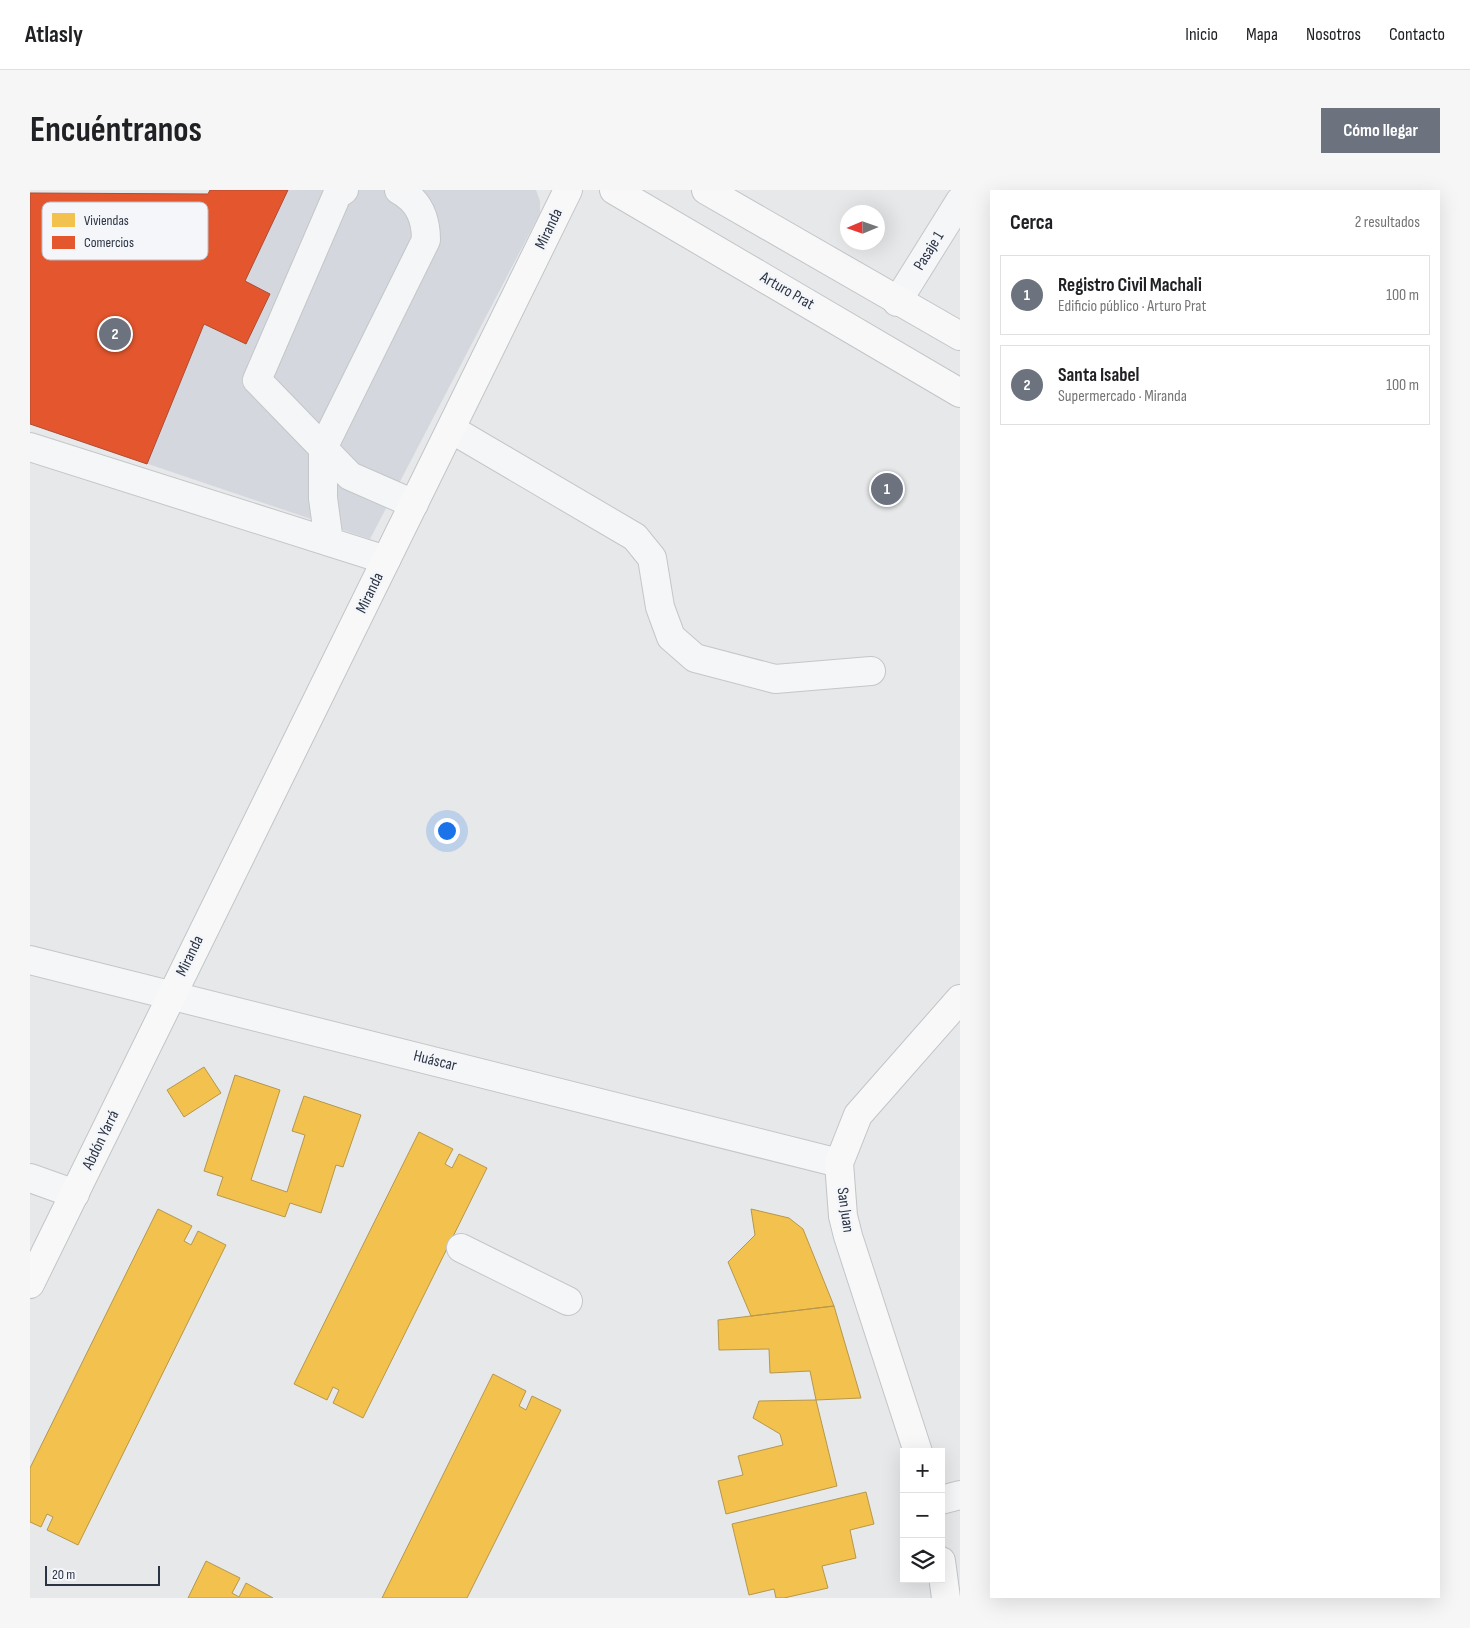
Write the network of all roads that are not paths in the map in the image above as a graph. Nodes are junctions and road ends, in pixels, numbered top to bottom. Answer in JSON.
{"nodes":[{"id":1,"x":399,"y":190,"type":"edge"},
{"id":2,"x":568,"y":190,"type":"edge"},
{"id":3,"x":614,"y":190,"type":"edge"},
{"id":4,"x":706,"y":190,"type":"edge"},
{"id":5,"x":340,"y":192,"type":"edge"},
{"id":6,"x":960,"y":201,"type":"edge"},
{"id":7,"x":897,"y":302,"type":"junction"},
{"id":8,"x":960,"y":336,"type":"edge"},
{"id":9,"x":960,"y":393,"type":"edge"},
{"id":10,"x":451,"y":429,"type":"junction"},
{"id":11,"x":30,"y":448,"type":"edge"},
{"id":12,"x":323,"y":448,"type":"junction"},
{"id":13,"x":414,"y":504,"type":"junction"},
{"id":14,"x":329,"y":542,"type":"junction"},
{"id":15,"x":386,"y":560,"type":"junction"},
{"id":16,"x":871,"y":671,"type":"dead end"},
{"id":17,"x":30,"y":960,"type":"edge"},
{"id":18,"x":171,"y":995,"type":"junction"},
{"id":19,"x":960,"y":999,"type":"edge"},
{"id":20,"x":840,"y":1163,"type":"junction"},
{"id":21,"x":30,"y":1178,"type":"edge"},
{"id":22,"x":75,"y":1194,"type":"junction"},
{"id":23,"x":462,"y":1248,"type":"dead end"},
{"id":24,"x":30,"y":1284,"type":"edge"},
{"id":25,"x":568,"y":1301,"type":"dead end"},
{"id":26,"x":917,"y":1448,"type":"edge"},
{"id":27,"x":960,"y":1495,"type":"edge"},
{"id":28,"x":945,"y":1499,"type":"edge"},
{"id":29,"x":944,"y":1583,"type":"edge"},
{"id":30,"x":946,"y":1598,"type":"edge"}],
"edges":[{"from":1,"to":12,"type":"street"},
{"from":2,"to":10,"type":"main road","name":"Miranda"},
{"from":3,"to":9,"type":"main road","name":"Arturo Prat"},
{"from":4,"to":7,"type":"main road"},
{"from":5,"to":12,"type":"street"},
{"from":6,"to":7,"type":"street","name":"Pasaje 1"},
{"from":7,"to":8,"type":"main road"},
{"from":10,"to":13,"type":"main road","name":"Miranda"},
{"from":10,"to":16,"type":"street"},
{"from":11,"to":14,"type":"street"},
{"from":12,"to":13,"type":"street"},
{"from":12,"to":14,"type":"street"},
{"from":13,"to":15,"type":"main road","name":"Miranda"},
{"from":14,"to":15,"type":"street"},
{"from":15,"to":18,"type":"main road","name":"Miranda"},
{"from":17,"to":18,"type":"street","name":"Huáscar"},
{"from":18,"to":20,"type":"street","name":"Huáscar"},
{"from":18,"to":22,"type":"main road","name":"Abdón Yarrá"},
{"from":19,"to":20,"type":"main road","name":"San Juan"},
{"from":20,"to":26,"type":"main road","name":"San Juan"},
{"from":21,"to":22,"type":"street"},
{"from":22,"to":24,"type":"main road","name":"Abdón Yarrá"},
{"from":23,"to":25,"type":"street"},
{"from":27,"to":28,"type":"street"},
{"from":29,"to":30,"type":"main road"}]}
